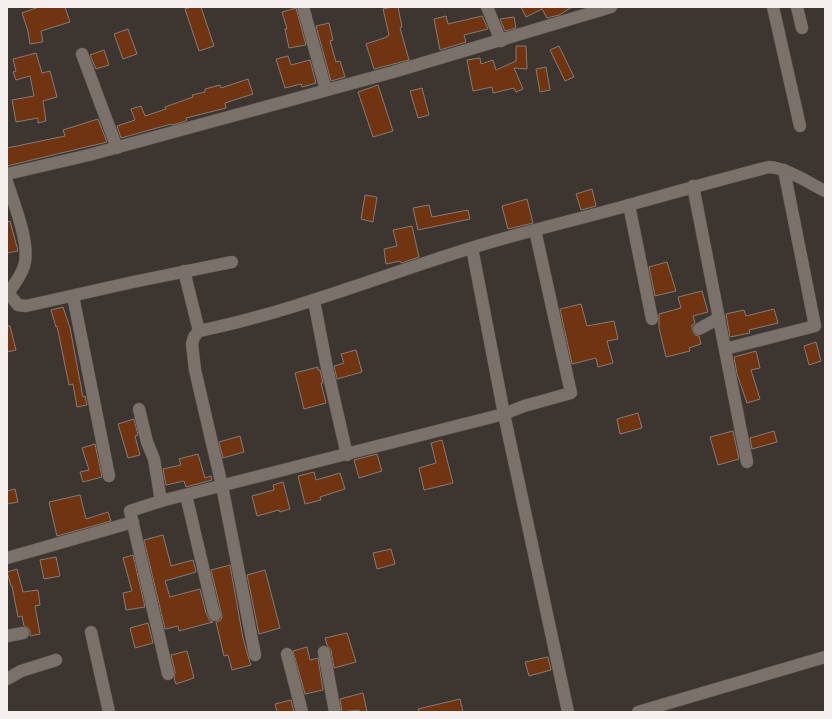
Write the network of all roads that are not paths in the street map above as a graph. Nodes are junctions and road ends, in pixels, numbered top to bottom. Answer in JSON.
{"nodes":[{"id":1,"x":303,"y":7,"type":"edge"},
{"id":2,"x":488,"y":7,"type":"edge"},
{"id":3,"x":611,"y":7,"type":"edge"},
{"id":4,"x":773,"y":7,"type":"edge"},
{"id":5,"x":797,"y":7,"type":"edge"},
{"id":6,"x":802,"y":28,"type":"dead end"},
{"id":7,"x":501,"y":41,"type":"junction"},
{"id":8,"x":82,"y":54,"type":"dead end"},
{"id":9,"x":326,"y":90,"type":"junction"},
{"id":10,"x":800,"y":126,"type":"dead end"},
{"id":11,"x":117,"y":148,"type":"junction"},
{"id":12,"x":784,"y":170,"type":"junction"},
{"id":13,"x":7,"y":174,"type":"edge"},
{"id":14,"x":7,"y":182,"type":"edge"},
{"id":15,"x":693,"y":186,"type":"junction"},
{"id":16,"x":825,"y":191,"type":"edge"},
{"id":17,"x":629,"y":205,"type":"junction"},
{"id":18,"x":535,"y":230,"type":"junction"},
{"id":19,"x":472,"y":248,"type":"junction"},
{"id":20,"x":232,"y":262,"type":"dead end"},
{"id":21,"x":184,"y":271,"type":"junction"},
{"id":22,"x":8,"y":293,"type":"edge"},
{"id":23,"x":73,"y":296,"type":"junction"},
{"id":24,"x":314,"y":301,"type":"junction"},
{"id":25,"x":719,"y":318,"type":"junction"},
{"id":26,"x":652,"y":319,"type":"dead end"},
{"id":27,"x":699,"y":329,"type":"dead end"},
{"id":28,"x":199,"y":330,"type":"junction"},
{"id":29,"x":725,"y":349,"type":"junction"},
{"id":30,"x":139,"y":409,"type":"dead end"},
{"id":31,"x":504,"y":414,"type":"junction"},
{"id":32,"x":347,"y":455,"type":"junction"},
{"id":33,"x":747,"y":462,"type":"dead end"},
{"id":34,"x":109,"y":476,"type":"dead end"},
{"id":35,"x":222,"y":486,"type":"junction"},
{"id":36,"x":186,"y":496,"type":"junction"},
{"id":37,"x":161,"y":501,"type":"junction"},
{"id":38,"x":133,"y":522,"type":"junction"},
{"id":39,"x":7,"y":558,"type":"edge"},
{"id":40,"x":215,"y":615,"type":"dead end"},
{"id":41,"x":91,"y":632,"type":"dead end"},
{"id":42,"x":23,"y":633,"type":"dead end"},
{"id":43,"x":7,"y":636,"type":"edge"},
{"id":44,"x":324,"y":652,"type":"dead end"},
{"id":45,"x":287,"y":654,"type":"dead end"},
{"id":46,"x":255,"y":655,"type":"dead end"},
{"id":47,"x":825,"y":657,"type":"edge"},
{"id":48,"x":56,"y":660,"type":"dead end"},
{"id":49,"x":168,"y":674,"type":"dead end"},
{"id":50,"x":7,"y":679,"type":"edge"},
{"id":51,"x":109,"y":712,"type":"edge"},
{"id":52,"x":302,"y":712,"type":"edge"},
{"id":53,"x":335,"y":712,"type":"edge"},
{"id":54,"x":568,"y":712,"type":"edge"},
{"id":55,"x":638,"y":712,"type":"edge"}],
"edges":[{"from":1,"to":9,"type":"street"},
{"from":2,"to":7,"type":"street"},
{"from":3,"to":7,"type":"street"},
{"from":4,"to":10,"type":"street"},
{"from":5,"to":6,"type":"street"},
{"from":7,"to":9,"type":"street"},
{"from":8,"to":11,"type":"street"},
{"from":9,"to":11,"type":"street"},
{"from":11,"to":13,"type":"street"},
{"from":12,"to":15,"type":"street"},
{"from":12,"to":16,"type":"street"},
{"from":12,"to":29,"type":"street"},
{"from":14,"to":22,"type":"street"},
{"from":15,"to":17,"type":"street"},
{"from":15,"to":25,"type":"street"},
{"from":17,"to":18,"type":"street"},
{"from":17,"to":26,"type":"street"},
{"from":18,"to":19,"type":"street"},
{"from":18,"to":31,"type":"street"},
{"from":19,"to":24,"type":"street"},
{"from":19,"to":31,"type":"street"},
{"from":20,"to":21,"type":"street"},
{"from":21,"to":23,"type":"street"},
{"from":21,"to":28,"type":"street"},
{"from":22,"to":23,"type":"street"},
{"from":23,"to":34,"type":"street"},
{"from":24,"to":28,"type":"street"},
{"from":24,"to":32,"type":"street"},
{"from":25,"to":27,"type":"street"},
{"from":25,"to":29,"type":"street"},
{"from":28,"to":35,"type":"street"},
{"from":29,"to":33,"type":"street"},
{"from":30,"to":37,"type":"street"},
{"from":31,"to":32,"type":"street"},
{"from":31,"to":54,"type":"street"},
{"from":32,"to":35,"type":"street"},
{"from":35,"to":36,"type":"street"},
{"from":35,"to":46,"type":"street"},
{"from":36,"to":37,"type":"street"},
{"from":36,"to":40,"type":"street"},
{"from":37,"to":38,"type":"street"},
{"from":38,"to":39,"type":"street"},
{"from":38,"to":49,"type":"street"},
{"from":41,"to":51,"type":"street"},
{"from":42,"to":43,"type":"street"},
{"from":44,"to":53,"type":"street"},
{"from":45,"to":52,"type":"street"},
{"from":47,"to":55,"type":"street"},
{"from":48,"to":50,"type":"street"}]}
